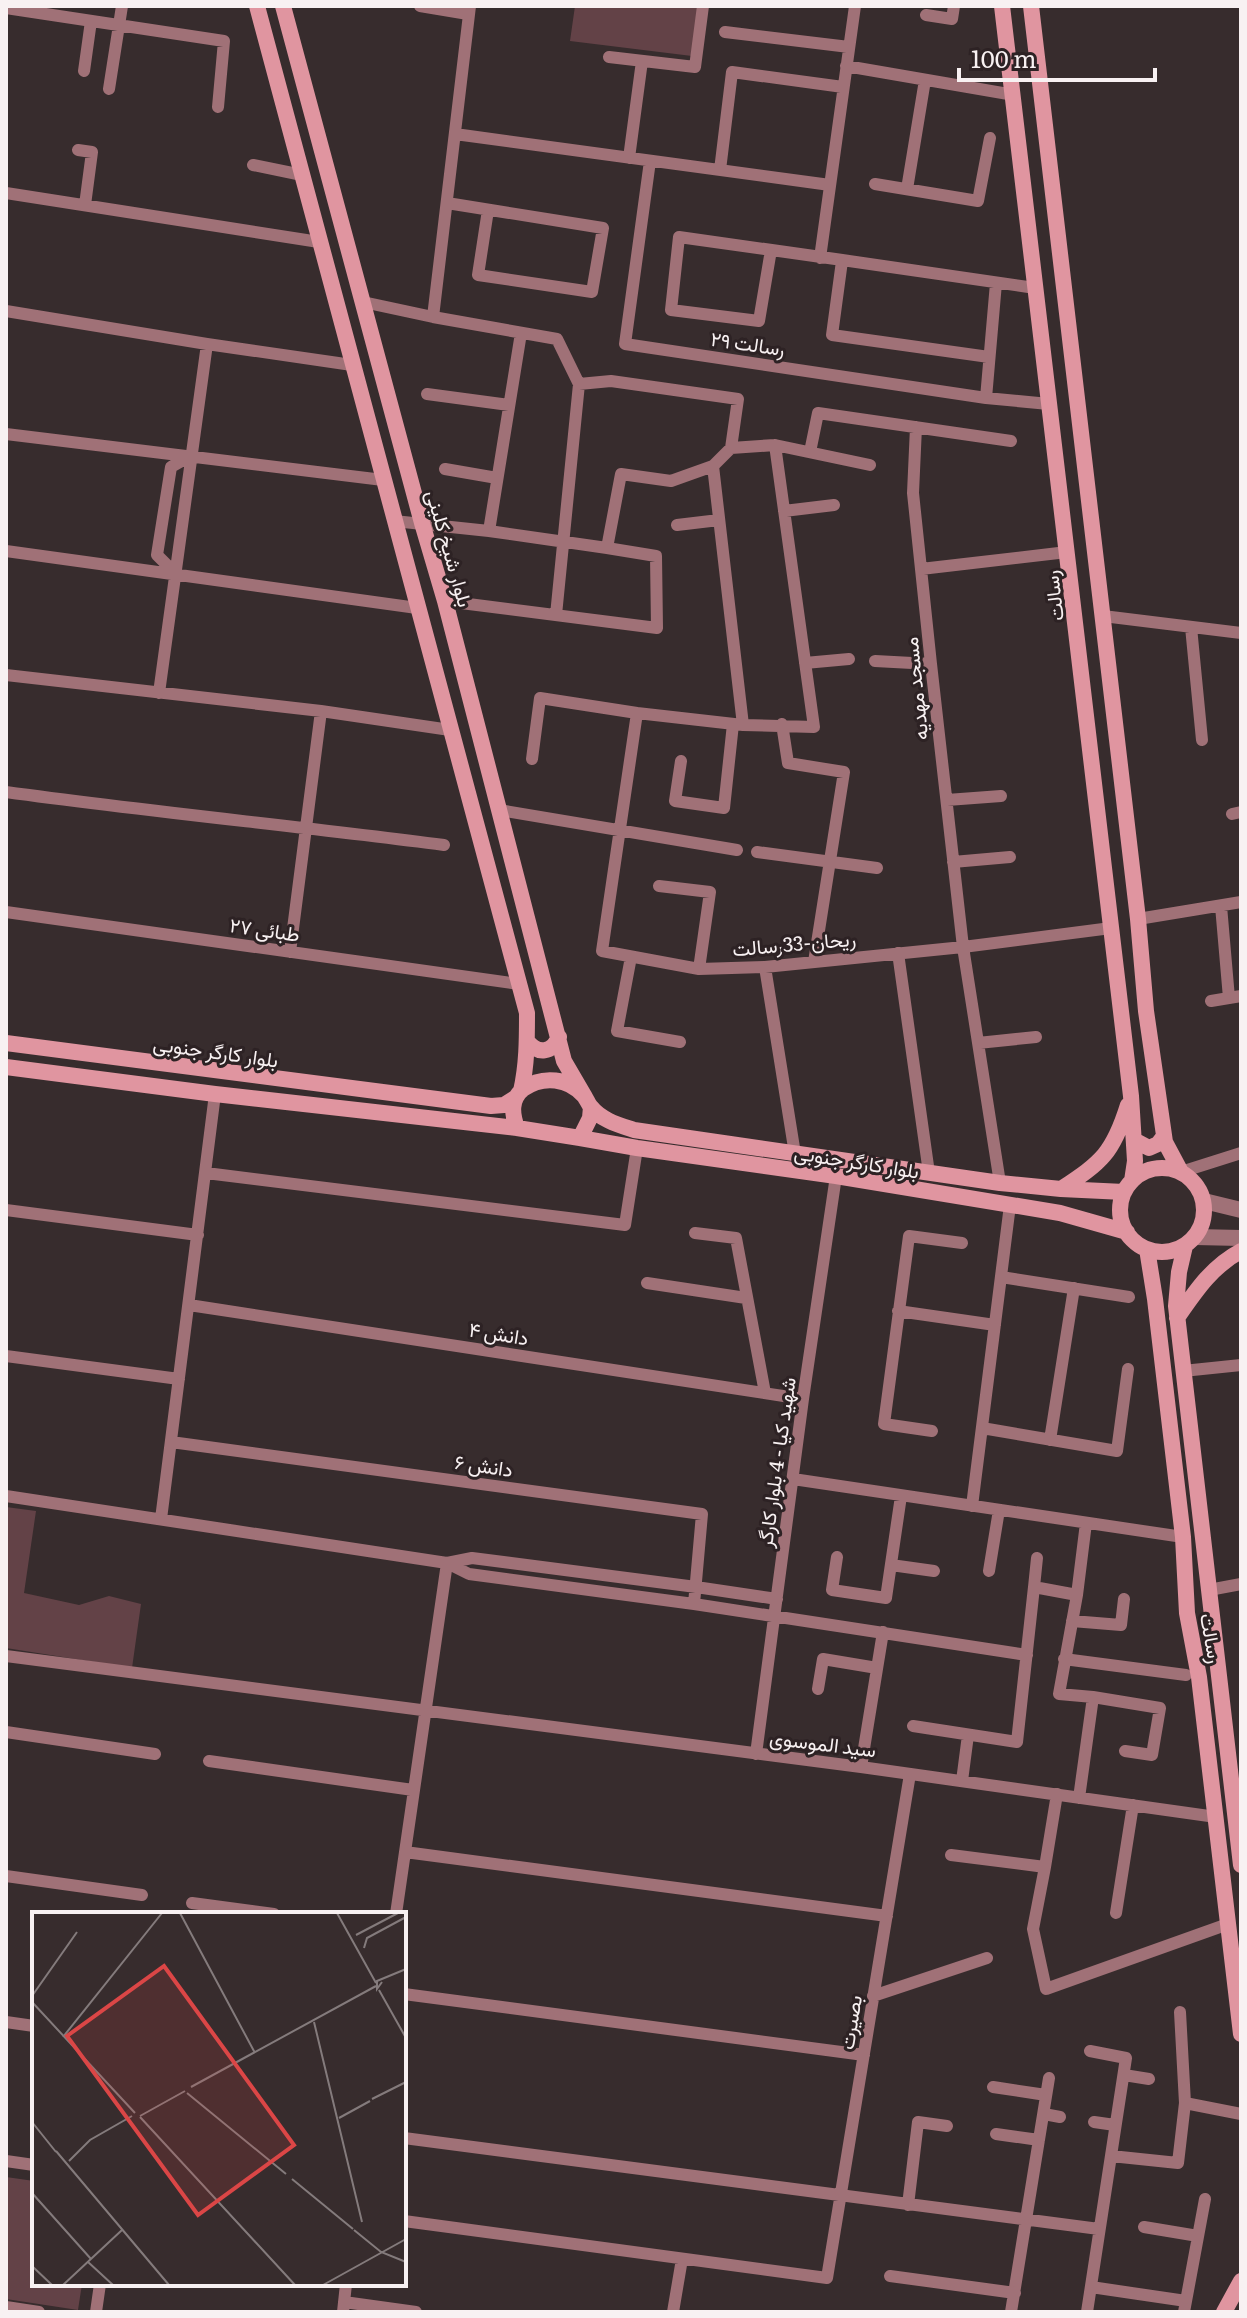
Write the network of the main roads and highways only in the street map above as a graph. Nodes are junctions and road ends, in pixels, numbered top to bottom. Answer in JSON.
{"nodes":[{"id":1,"x":257,"y":6,"type":"edge"},
{"id":2,"x":283,"y":6,"type":"edge"},
{"id":3,"x":1002,"y":6,"type":"edge"},
{"id":4,"x":1031,"y":6,"type":"edge"},
{"id":5,"x":1041,"y":93,"type":"junction"},
{"id":6,"x":1014,"y":95,"type":"junction"},
{"id":7,"x":559,"y":1037,"type":"junction"},
{"id":8,"x":527,"y":1041,"type":"junction"},
{"id":9,"x":6,"y":1043,"type":"edge"},
{"id":10,"x":6,"y":1067,"type":"edge"},
{"id":11,"x":518,"y":1095,"type":"junction"},
{"id":12,"x":1131,"y":1096,"type":"junction"},
{"id":13,"x":588,"y":1102,"type":"junction"},
{"id":14,"x":517,"y":1128,"type":"junction"},
{"id":15,"x":1164,"y":1136,"type":"junction"},
{"id":16,"x":580,"y":1138,"type":"junction"},
{"id":17,"x":1134,"y":1140,"type":"junction"},
{"id":18,"x":1181,"y":1172,"type":"junction"},
{"id":19,"x":1128,"y":1186,"type":"junction"},
{"id":20,"x":1061,"y":1189,"type":"junction"},
{"id":21,"x":1127,"y":1232,"type":"junction"},
{"id":22,"x":1190,"y":1242,"type":"junction"},
{"id":23,"x":1147,"y":1249,"type":"junction"},
{"id":24,"x":1241,"y":1251,"type":"edge"},
{"id":25,"x":1177,"y":1318,"type":"junction"},
{"id":26,"x":1238,"y":1813,"type":"edge"},
{"id":27,"x":1241,"y":1858,"type":"edge"},
{"id":28,"x":1241,"y":1865,"type":"edge"},
{"id":29,"x":1241,"y":2034,"type":"edge"},
{"id":30,"x":1241,"y":2281,"type":"edge"},
{"id":31,"x":1224,"y":2312,"type":"edge"}],
"edges":[{"from":1,"to":8,"type":"main road"},
{"from":2,"to":7,"type":"main road","name":"بلوار شیخ کلینی"},
{"from":3,"to":6,"type":"main road","name":"رسالت"},
{"from":4,"to":5,"type":"main road"},
{"from":5,"to":6,"type":"main road"},
{"from":5,"to":15,"type":"main road"},
{"from":6,"to":12,"type":"main road","name":"رسالت"},
{"from":7,"to":8,"type":"main road"},
{"from":7,"to":13,"type":"main road","name":"بلوار شیخ کلینی"},
{"from":8,"to":11,"type":"main road"},
{"from":9,"to":11,"type":"main road","name":"بلوار کارگر جنوبی"},
{"from":10,"to":14,"type":"main road","name":"بلوار کارگر جنوبی"},
{"from":11,"to":13,"type":"main road"},
{"from":11,"to":14,"type":"main road"},
{"from":12,"to":17,"type":"main road","name":"رسالت"},
{"from":12,"to":20,"type":"main road"},
{"from":13,"to":16,"type":"main road"},
{"from":13,"to":20,"type":"main road","name":"بلوار کارگر جنوبی"},
{"from":14,"to":16,"type":"main road"},
{"from":15,"to":17,"type":"main road"},
{"from":15,"to":18,"type":"main road"},
{"from":16,"to":21,"type":"main road","name":"بلوار کارگر جنوبی"},
{"from":17,"to":19,"type":"main road","name":"رسالت"},
{"from":18,"to":19,"type":"main road"},
{"from":18,"to":22,"type":"main road"},
{"from":19,"to":20,"type":"main road","name":"بلوار کارگر جنوبی"},
{"from":19,"to":21,"type":"main road"},
{"from":21,"to":23,"type":"main road"},
{"from":22,"to":23,"type":"main road"},
{"from":22,"to":25,"type":"main road","name":"رسالت"},
{"from":23,"to":29,"type":"main road","name":"رسالت"},
{"from":24,"to":25,"type":"main road"},
{"from":25,"to":26,"type":"main road","name":"رسالت"},
{"from":26,"to":27,"type":"main road","name":"رسالت"},
{"from":27,"to":28,"type":"main road","name":"رسالت"},
{"from":30,"to":31,"type":"main road"}]}
